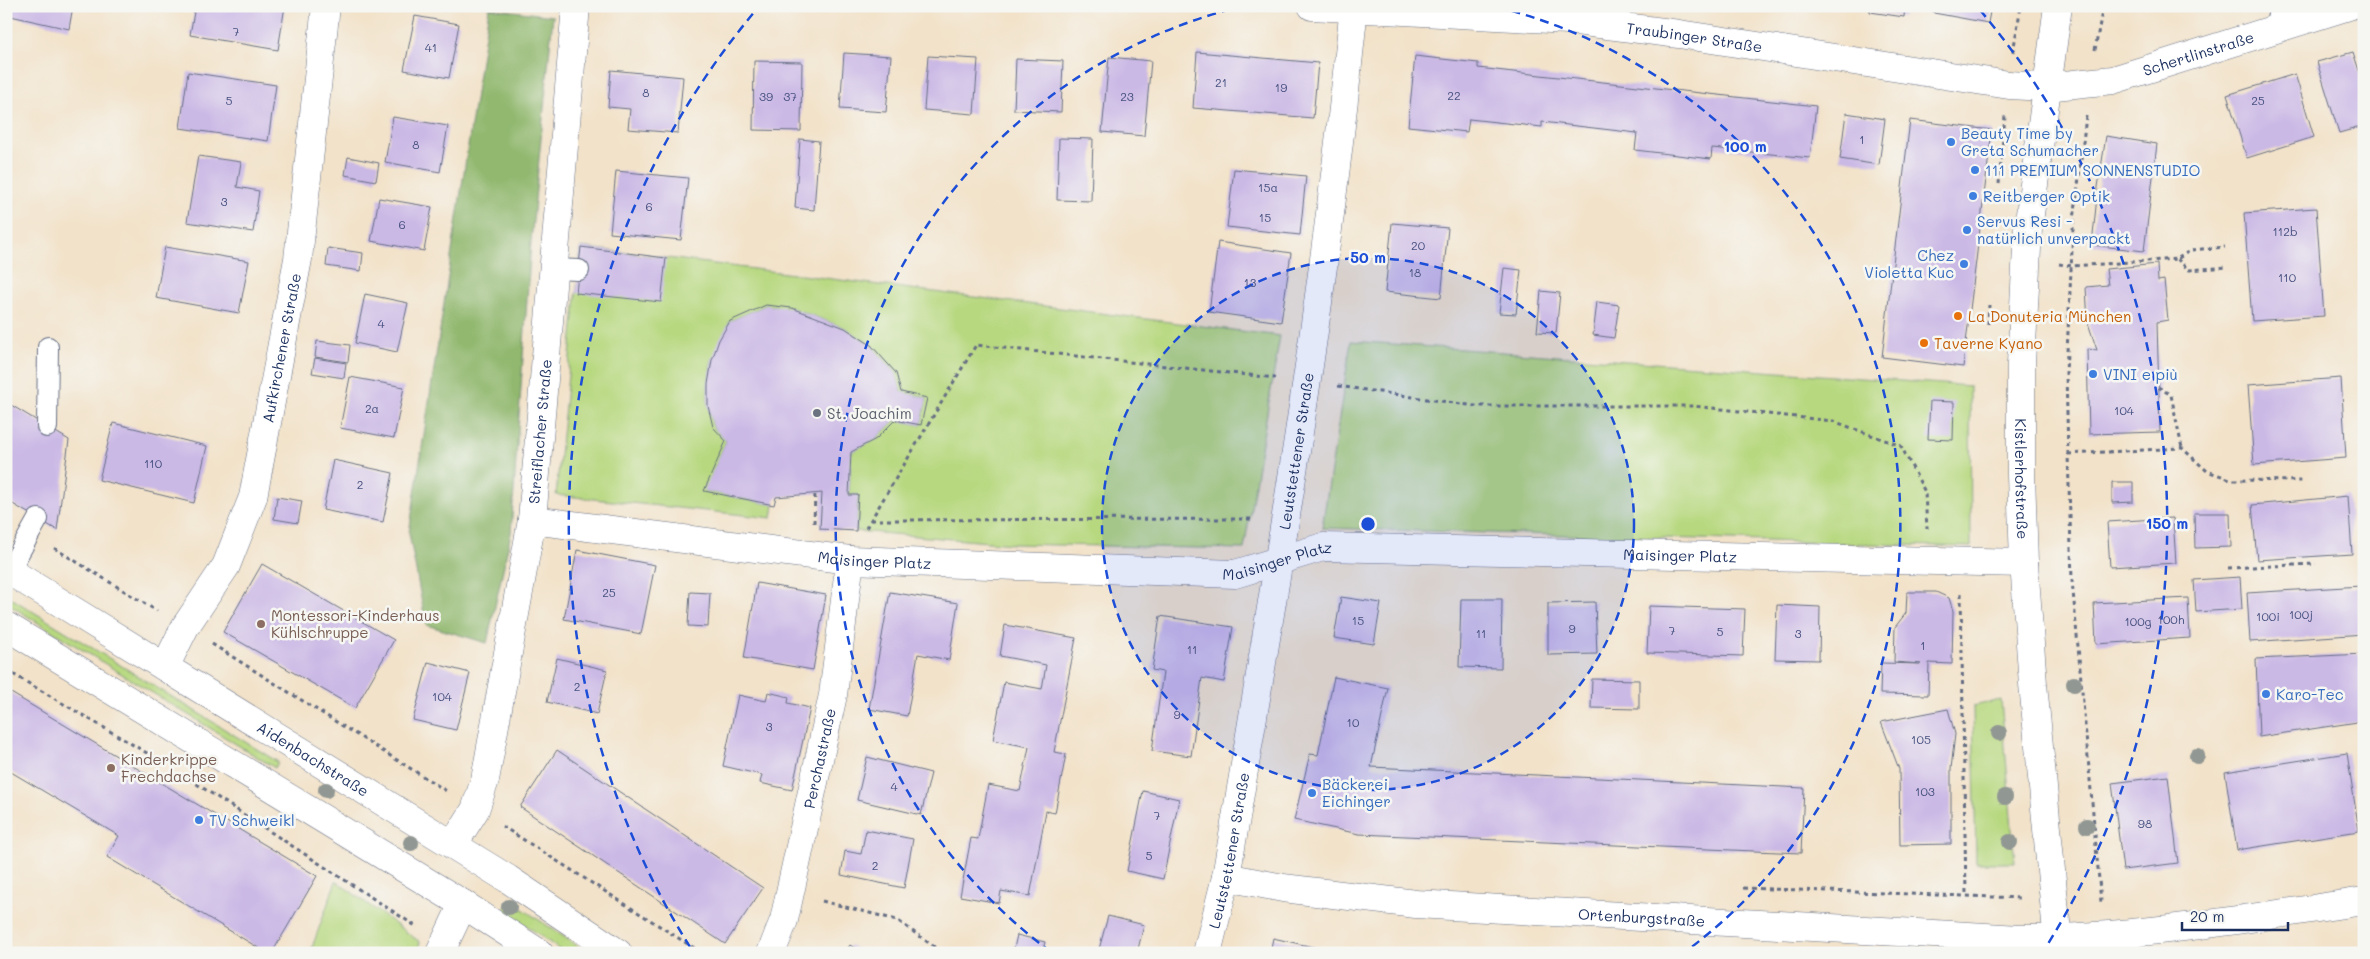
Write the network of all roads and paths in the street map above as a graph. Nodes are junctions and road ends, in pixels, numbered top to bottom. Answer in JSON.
{"nodes":[{"id":1,"x":326,"y":6,"type":"edge"},
{"id":2,"x":576,"y":6,"type":"edge"},
{"id":3,"x":1312,"y":6,"type":"edge"},
{"id":4,"x":2058,"y":6,"type":"edge"},
{"id":5,"x":2103,"y":6,"type":"edge"},
{"id":6,"x":2350,"y":6,"type":"edge"},
{"id":7,"x":1354,"y":7,"type":"edge"},
{"id":8,"x":2278,"y":18,"type":"edge"},
{"id":9,"x":2090,"y":83,"type":"junction"},
{"id":10,"x":2046,"y":87,"type":"junction"},
{"id":11,"x":2225,"y":247,"type":"dead end"},
{"id":12,"x":2177,"y":259,"type":"junction"},
{"id":13,"x":2026,"y":260,"type":"junction"},
{"id":14,"x":2072,"y":266,"type":"junction"},
{"id":15,"x":2228,"y":266,"type":"dead end"},
{"id":16,"x":48,"y":347,"type":"dead end"},
{"id":17,"x":1308,"y":381,"type":"junction"},
{"id":18,"x":2158,"y":387,"type":"dead end"},
{"id":19,"x":47,"y":427,"type":"dead end"},
{"id":20,"x":2182,"y":448,"type":"junction"},
{"id":21,"x":2068,"y":454,"type":"junction"},
{"id":22,"x":2303,"y":481,"type":"dead end"},
{"id":23,"x":815,"y":493,"type":"dead end"},
{"id":24,"x":814,"y":512,"type":"dead end"},
{"id":25,"x":1285,"y":518,"type":"junction"},
{"id":26,"x":532,"y":520,"type":"junction"},
{"id":27,"x":870,"y":520,"type":"junction"},
{"id":28,"x":35,"y":526,"type":"joint"},
{"id":29,"x":850,"y":560,"type":"junction"},
{"id":30,"x":1278,"y":561,"type":"junction"},
{"id":31,"x":1927,"y":562,"type":"junction"},
{"id":32,"x":1960,"y":563,"type":"junction"},
{"id":33,"x":2024,"y":563,"type":"junction"},
{"id":34,"x":2316,"y":564,"type":"dead end"},
{"id":35,"x":2228,"y":568,"type":"dead end"},
{"id":36,"x":8,"y":570,"type":"edge"},
{"id":37,"x":6,"y":626,"type":"edge"},
{"id":38,"x":184,"y":627,"type":"junction"},
{"id":39,"x":165,"y":667,"type":"junction"},
{"id":40,"x":6,"y":670,"type":"edge"},
{"id":41,"x":157,"y":759,"type":"dead end"},
{"id":42,"x":182,"y":774,"type":"dead end"},
{"id":43,"x":475,"y":810,"type":"junction"},
{"id":44,"x":453,"y":844,"type":"junction"},
{"id":45,"x":1226,"y":877,"type":"junction"},
{"id":46,"x":790,"y":893,"type":"junction"},
{"id":47,"x":1966,"y":895,"type":"dead end"},
{"id":48,"x":2364,"y":901,"type":"edge"},
{"id":49,"x":463,"y":904,"type":"junction"},
{"id":50,"x":2104,"y":935,"type":"junction"},
{"id":51,"x":2059,"y":946,"type":"edge"},
{"id":52,"x":442,"y":949,"type":"edge"},
{"id":53,"x":539,"y":953,"type":"edge"},
{"id":54,"x":618,"y":953,"type":"edge"},
{"id":55,"x":702,"y":953,"type":"edge"},
{"id":56,"x":771,"y":953,"type":"edge"},
{"id":57,"x":943,"y":953,"type":"edge"},
{"id":58,"x":1207,"y":953,"type":"edge"}],
"edges":[{"from":1,"to":38,"type":"street","name":"Aufkirchener Straße"},
{"from":2,"to":26,"type":"street","name":"Streiflacher Straße"},
{"from":3,"to":7,"type":"street","name":"Traubinger Straße"},
{"from":4,"to":10,"type":"street","name":"Kistlerhofstraße"},
{"from":5,"to":9,"type":"path"},
{"from":6,"to":8,"type":"street","name":"Schertlinstraße"},
{"from":7,"to":10,"type":"street","name":"Traubinger Straße"},
{"from":7,"to":17,"type":"street","name":"Leutstettener Straße"},
{"from":8,"to":9,"type":"street","name":"Schertlinstraße"},
{"from":9,"to":10,"type":"street","name":"Schertlinstraße"},
{"from":9,"to":14,"type":"path"},
{"from":10,"to":13,"type":"street","name":"Kistlerhofstraße"},
{"from":11,"to":12,"type":"path"},
{"from":12,"to":14,"type":"path"},
{"from":12,"to":15,"type":"path"},
{"from":13,"to":14,"type":"path"},
{"from":13,"to":33,"type":"street","name":"Kistlerhofstraße"},
{"from":14,"to":21,"type":"path"},
{"from":16,"to":19,"type":"lane"},
{"from":17,"to":25,"type":"street","name":"Leutstettener Straße"},
{"from":17,"to":27,"type":"path"},
{"from":17,"to":31,"type":"path"},
{"from":18,"to":20,"type":"path"},
{"from":20,"to":21,"type":"path"},
{"from":20,"to":22,"type":"path"},
{"from":21,"to":50,"type":"path"},
{"from":23,"to":24,"type":"path"},
{"from":25,"to":27,"type":"path"},
{"from":25,"to":30,"type":"street","name":"Leutstettener Straße"},
{"from":26,"to":29,"type":"street","name":"Maisinger Platz"},
{"from":26,"to":43,"type":"street","name":"Streiflacher Straße"},
{"from":27,"to":29,"type":"path"},
{"from":28,"to":36,"type":"lane"},
{"from":28,"to":38,"type":"path"},
{"from":29,"to":30,"type":"street","name":"Maisinger Platz"},
{"from":29,"to":46,"type":"street","name":"Perchastraße"},
{"from":30,"to":31,"type":"street","name":"Maisinger Platz"},
{"from":30,"to":45,"type":"street","name":"Leutstettener Straße"},
{"from":31,"to":32,"type":"street","name":"Maisinger Platz"},
{"from":32,"to":33,"type":"street","name":"Maisinger Platz"},
{"from":32,"to":47,"type":"path"},
{"from":33,"to":51,"type":"street","name":"Kistlerhofstraße"},
{"from":34,"to":35,"type":"path"},
{"from":36,"to":39,"type":"street","name":"Aidenbachstraße"},
{"from":37,"to":49,"type":"street"},
{"from":38,"to":39,"type":"street","name":"Aufkirchener Straße"},
{"from":38,"to":43,"type":"path"},
{"from":39,"to":44,"type":"street","name":"Aidenbachstraße"},
{"from":40,"to":41,"type":"path"},
{"from":42,"to":52,"type":"path"},
{"from":43,"to":44,"type":"street","name":"Streiflacher Straße"},
{"from":43,"to":55,"type":"path"},
{"from":44,"to":54,"type":"street","name":"Aidenbachstraße"},
{"from":45,"to":51,"type":"street","name":"Ortenburgstraße"},
{"from":45,"to":58,"type":"street","name":"Leutstettener Straße"},
{"from":46,"to":56,"type":"street","name":"Perchastraße"},
{"from":46,"to":57,"type":"path"},
{"from":48,"to":50,"type":"street","name":"Ortenburgstraße"},
{"from":49,"to":52,"type":"street"},
{"from":49,"to":53,"type":"street"},
{"from":50,"to":51,"type":"street","name":"Ortenburgstraße"}]}
